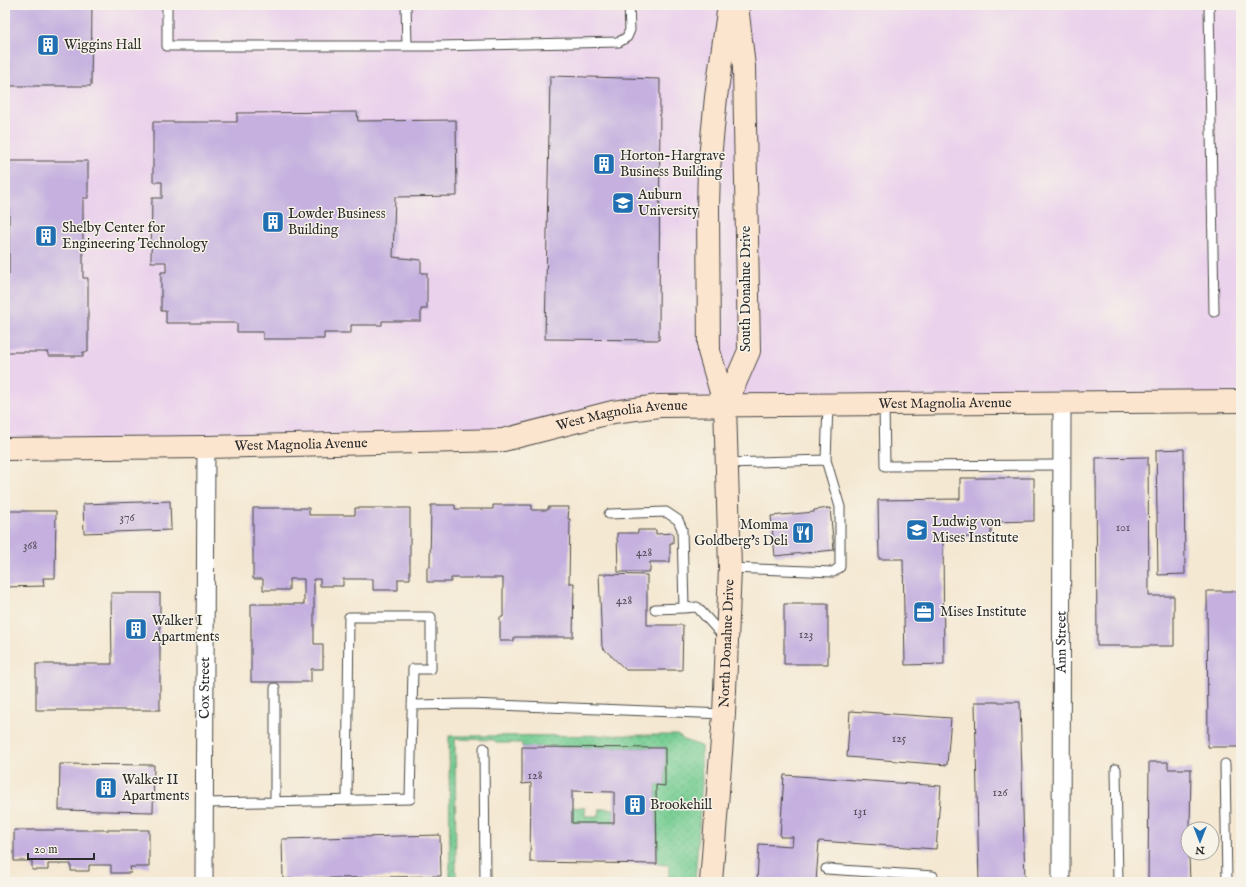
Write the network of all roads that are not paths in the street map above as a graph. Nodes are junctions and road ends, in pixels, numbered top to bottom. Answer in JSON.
{"nodes":[{"id":1,"x":167,"y":5,"type":"edge"},
{"id":2,"x":406,"y":5,"type":"edge"},
{"id":3,"x":629,"y":5,"type":"edge"},
{"id":4,"x":729,"y":5,"type":"edge"},
{"id":5,"x":737,"y":5,"type":"edge"},
{"id":6,"x":1209,"y":5,"type":"edge"},
{"id":7,"x":407,"y":46,"type":"junction"},
{"id":8,"x":1214,"y":312,"type":"dead end"},
{"id":9,"x":1241,"y":400,"type":"edge"},
{"id":10,"x":1062,"y":402,"type":"junction"},
{"id":11,"x":884,"y":403,"type":"junction"},
{"id":12,"x":828,"y":404,"type":"junction"},
{"id":13,"x":725,"y":406,"type":"junction"},
{"id":14,"x":206,"y":447,"type":"junction"},
{"id":15,"x":5,"y":449,"type":"edge"},
{"id":16,"x":826,"y":460,"type":"junction"},
{"id":17,"x":727,"y":464,"type":"junction"},
{"id":18,"x":1061,"y":465,"type":"junction"},
{"id":19,"x":609,"y":514,"type":"dead end"},
{"id":20,"x":730,"y":568,"type":"junction"},
{"id":21,"x":684,"y":608,"type":"junction"},
{"id":22,"x":655,"y":609,"type":"dead end"},
{"id":23,"x":728,"y":641,"type":"junction"},
{"id":24,"x":275,"y":688,"type":"dead end"},
{"id":25,"x":412,"y":705,"type":"junction"},
{"id":26,"x":724,"y":714,"type":"junction"},
{"id":27,"x":484,"y":748,"type":"dead end"},
{"id":28,"x":1225,"y":764,"type":"dead end"},
{"id":29,"x":1116,"y":770,"type":"dead end"},
{"id":30,"x":347,"y":800,"type":"junction"},
{"id":31,"x":275,"y":802,"type":"junction"},
{"id":32,"x":204,"y":803,"type":"junction"},
{"id":33,"x":826,"y":868,"type":"dead end"},
{"id":34,"x":204,"y":882,"type":"edge"},
{"id":35,"x":485,"y":882,"type":"edge"},
{"id":36,"x":711,"y":882,"type":"edge"},
{"id":37,"x":932,"y":882,"type":"edge"},
{"id":38,"x":1061,"y":882,"type":"edge"},
{"id":39,"x":1118,"y":882,"type":"edge"},
{"id":40,"x":1227,"y":882,"type":"edge"}],
"edges":[{"from":1,"to":7,"type":"lane"},
{"from":2,"to":7,"type":"lane"},
{"from":3,"to":7,"type":"lane"},
{"from":4,"to":13,"type":"street"},
{"from":5,"to":13,"type":"street","name":"South Donahue Drive"},
{"from":6,"to":8,"type":"lane"},
{"from":9,"to":10,"type":"street","name":"West Magnolia Avenue"},
{"from":10,"to":11,"type":"street","name":"West Magnolia Avenue"},
{"from":10,"to":18,"type":"street","name":"Ann Street"},
{"from":11,"to":12,"type":"street","name":"West Magnolia Avenue"},
{"from":11,"to":18,"type":"lane"},
{"from":12,"to":13,"type":"street","name":"West Magnolia Avenue"},
{"from":12,"to":16,"type":"lane"},
{"from":13,"to":14,"type":"street","name":"West Magnolia Avenue"},
{"from":13,"to":17,"type":"street","name":"North Donahue Drive"},
{"from":14,"to":15,"type":"street","name":"West Magnolia Avenue"},
{"from":14,"to":32,"type":"street","name":"Cox Street"},
{"from":16,"to":17,"type":"lane"},
{"from":16,"to":20,"type":"lane"},
{"from":17,"to":20,"type":"street","name":"North Donahue Drive"},
{"from":18,"to":38,"type":"street","name":"Ann Street"},
{"from":19,"to":21,"type":"lane"},
{"from":20,"to":23,"type":"street","name":"North Donahue Drive"},
{"from":21,"to":22,"type":"lane"},
{"from":21,"to":23,"type":"lane"},
{"from":23,"to":26,"type":"street","name":"North Donahue Drive"},
{"from":24,"to":31,"type":"lane"},
{"from":25,"to":26,"type":"lane"},
{"from":25,"to":30,"type":"lane"},
{"from":25,"to":30,"type":"lane"},
{"from":26,"to":36,"type":"street","name":"North Donahue Drive"},
{"from":27,"to":35,"type":"lane"},
{"from":28,"to":40,"type":"lane"},
{"from":29,"to":39,"type":"lane"},
{"from":30,"to":31,"type":"lane"},
{"from":31,"to":32,"type":"lane"},
{"from":32,"to":34,"type":"street","name":"Cox Street"},
{"from":33,"to":37,"type":"lane"}]}
